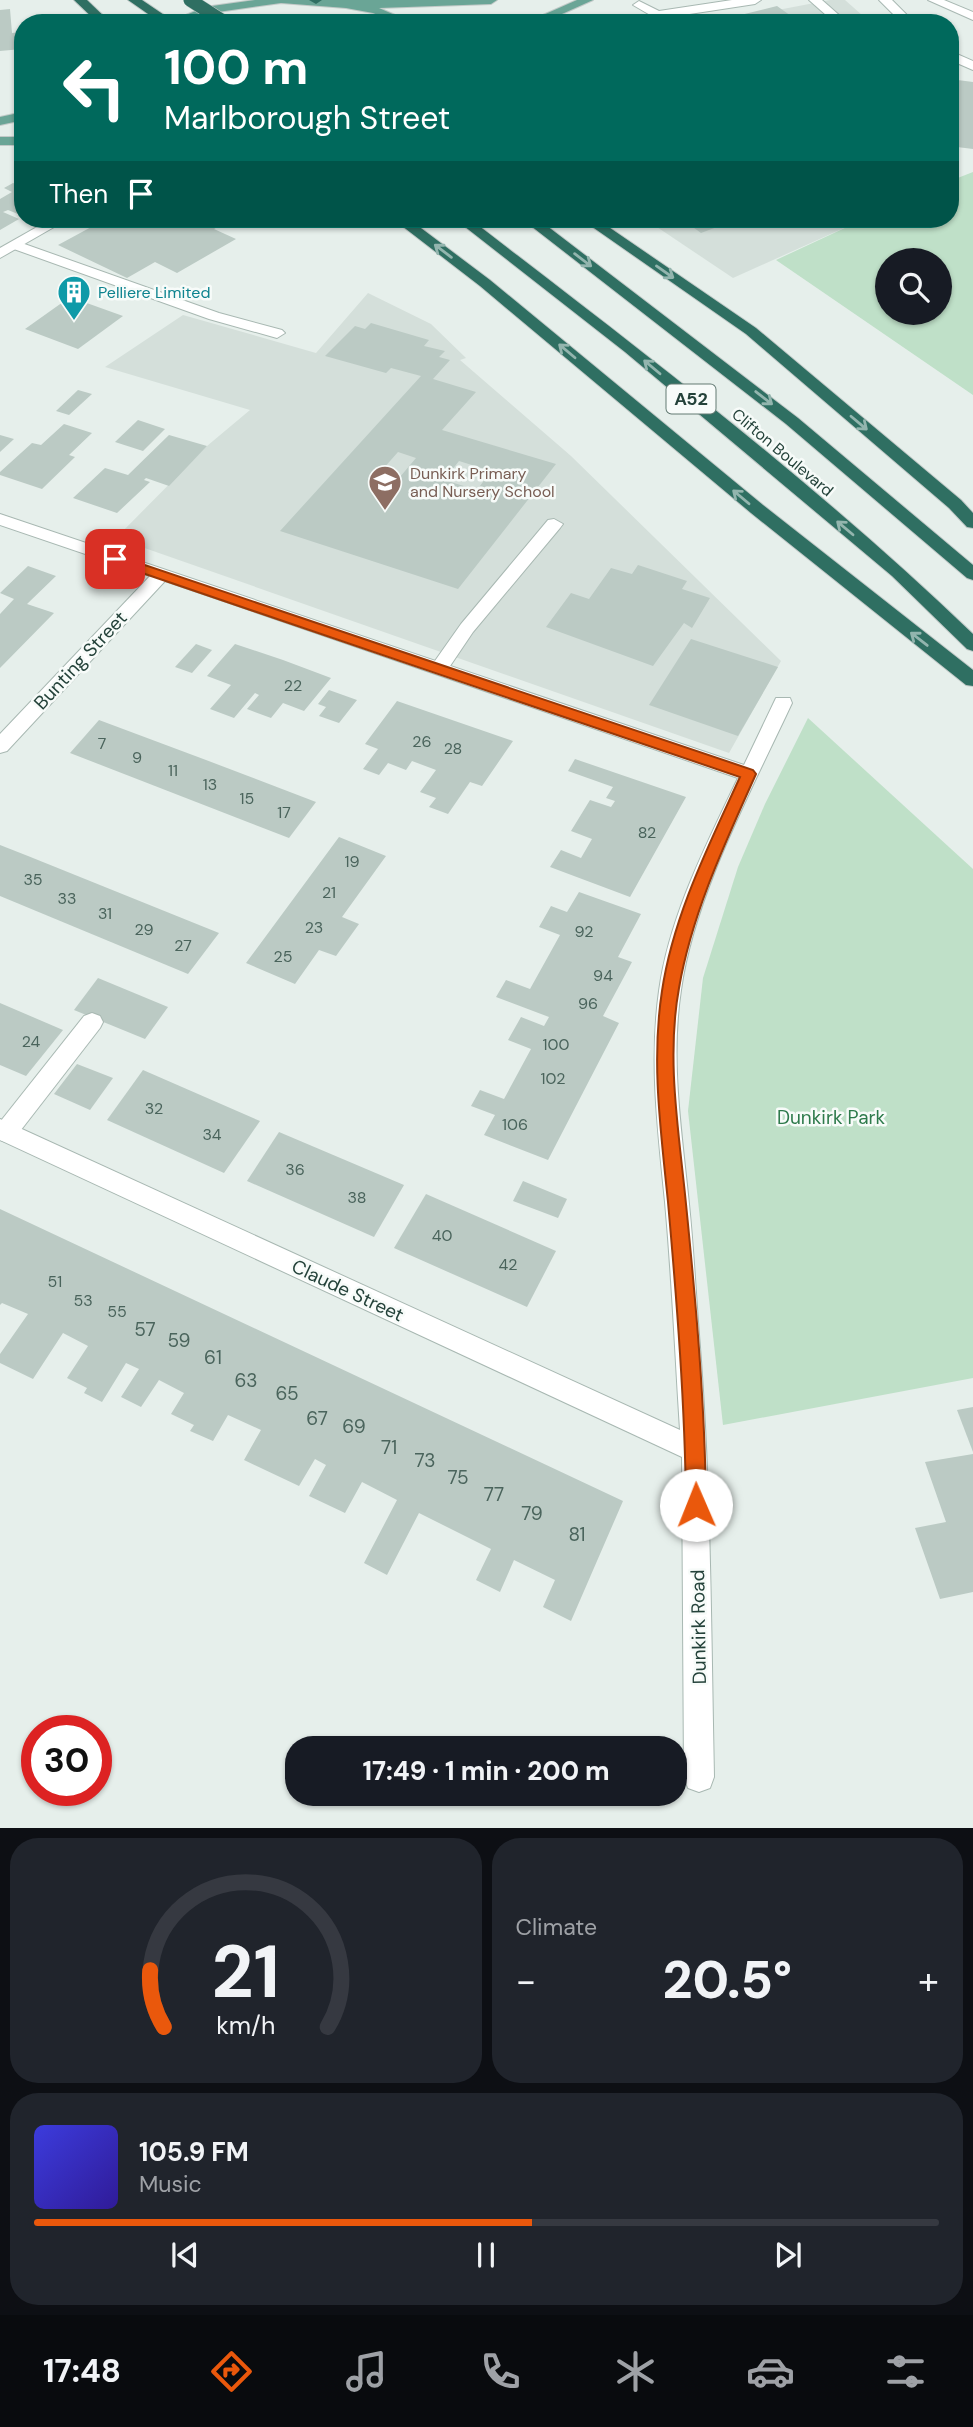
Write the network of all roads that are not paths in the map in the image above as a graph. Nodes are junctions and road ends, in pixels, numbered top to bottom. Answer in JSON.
{"nodes":[{"id":1,"x":80,"y":0,"type":"edge"},
{"id":2,"x":134,"y":0,"type":"edge"},
{"id":3,"x":190,"y":0,"type":"edge"},
{"id":4,"x":280,"y":0,"type":"edge"},
{"id":5,"x":316,"y":0,"type":"edge"},
{"id":6,"x":491,"y":0,"type":"edge"},
{"id":7,"x":587,"y":0,"type":"edge"},
{"id":8,"x":755,"y":0,"type":"edge"},
{"id":9,"x":815,"y":0,"type":"edge"},
{"id":10,"x":885,"y":0,"type":"edge"},
{"id":11,"x":934,"y":0,"type":"edge"},
{"id":12,"x":349,"y":4,"type":"junction"},
{"id":13,"x":639,"y":5,"type":"dead end"},
{"id":14,"x":95,"y":14,"type":"edge"},
{"id":15,"x":157,"y":14,"type":"edge"},
{"id":16,"x":197,"y":14,"type":"edge"},
{"id":17,"x":212,"y":14,"type":"edge"},
{"id":18,"x":385,"y":14,"type":"edge"},
{"id":19,"x":553,"y":14,"type":"edge"},
{"id":20,"x":655,"y":14,"type":"edge"},
{"id":21,"x":664,"y":14,"type":"edge"},
{"id":22,"x":831,"y":14,"type":"edge"},
{"id":23,"x":900,"y":14,"type":"edge"},
{"id":24,"x":973,"y":16,"type":"edge"},
{"id":25,"x":45,"y":228,"type":"edge"},
{"id":26,"x":412,"y":228,"type":"edge"},
{"id":27,"x":474,"y":228,"type":"edge"},
{"id":28,"x":541,"y":228,"type":"edge"},
{"id":29,"x":601,"y":228,"type":"edge"},
{"id":30,"x":16,"y":245,"type":"junction"},
{"id":31,"x":0,"y":254,"type":"edge"},
{"id":32,"x":277,"y":333,"type":"dead end"},
{"id":33,"x":0,"y":519,"type":"edge"},
{"id":34,"x":973,"y":523,"type":"edge"},
{"id":35,"x":554,"y":524,"type":"dead end"},
{"id":36,"x":973,"y":574,"type":"edge"},
{"id":37,"x":161,"y":575,"type":"junction"},
{"id":38,"x":973,"y":645,"type":"edge"},
{"id":39,"x":439,"y":668,"type":"junction"},
{"id":40,"x":973,"y":680,"type":"edge"},
{"id":41,"x":783,"y":703,"type":"dead end"},
{"id":42,"x":0,"y":746,"type":"edge"},
{"id":43,"x":748,"y":774,"type":"junction"},
{"id":44,"x":92,"y":1022,"type":"dead end"},
{"id":45,"x":3,"y":1131,"type":"edge"},
{"id":46,"x":695,"y":1450,"type":"junction"},
{"id":47,"x":699,"y":1777,"type":"dead end"}],
"edges":[{"from":1,"to":14,"type":"highway"},
{"from":2,"to":15,"type":"highway"},
{"from":3,"to":17,"type":"highway","bridge":true},
{"from":4,"to":5,"type":"main road"},
{"from":4,"to":16,"type":"main road"},
{"from":5,"to":12,"type":"main road"},
{"from":6,"to":12,"type":"main road"},
{"from":7,"to":19,"type":"main road"},
{"from":8,"to":21,"type":"street"},
{"from":9,"to":22,"type":"street"},
{"from":10,"to":23,"type":"street"},
{"from":11,"to":24,"type":"street"},
{"from":12,"to":18,"type":"main road"},
{"from":13,"to":20,"type":"street"},
{"from":25,"to":30,"type":"street"},
{"from":40,"to":26,"type":"highway","one_way":true},
{"from":38,"to":27,"type":"highway","name":"Clifton Boulevard","number":"A52","one_way":true},
{"from":28,"to":36,"type":"highway","name":"Clifton Boulevard","number":"A52","one_way":true},
{"from":29,"to":34,"type":"highway","one_way":true},
{"from":30,"to":31,"type":"street"},
{"from":30,"to":32,"type":"street"},
{"from":33,"to":37,"type":"street"},
{"from":35,"to":39,"type":"street"},
{"from":37,"to":39,"type":"street"},
{"from":37,"to":42,"type":"street","name":"Bunting Street"},
{"from":39,"to":43,"type":"street"},
{"from":41,"to":43,"type":"street","name":"Dunkirk Road"},
{"from":43,"to":46,"type":"street","name":"Dunkirk Road"},
{"from":44,"to":45,"type":"street"},
{"from":45,"to":46,"type":"street","name":"Claude Street"},
{"from":46,"to":47,"type":"street","name":"Dunkirk Road"}]}
